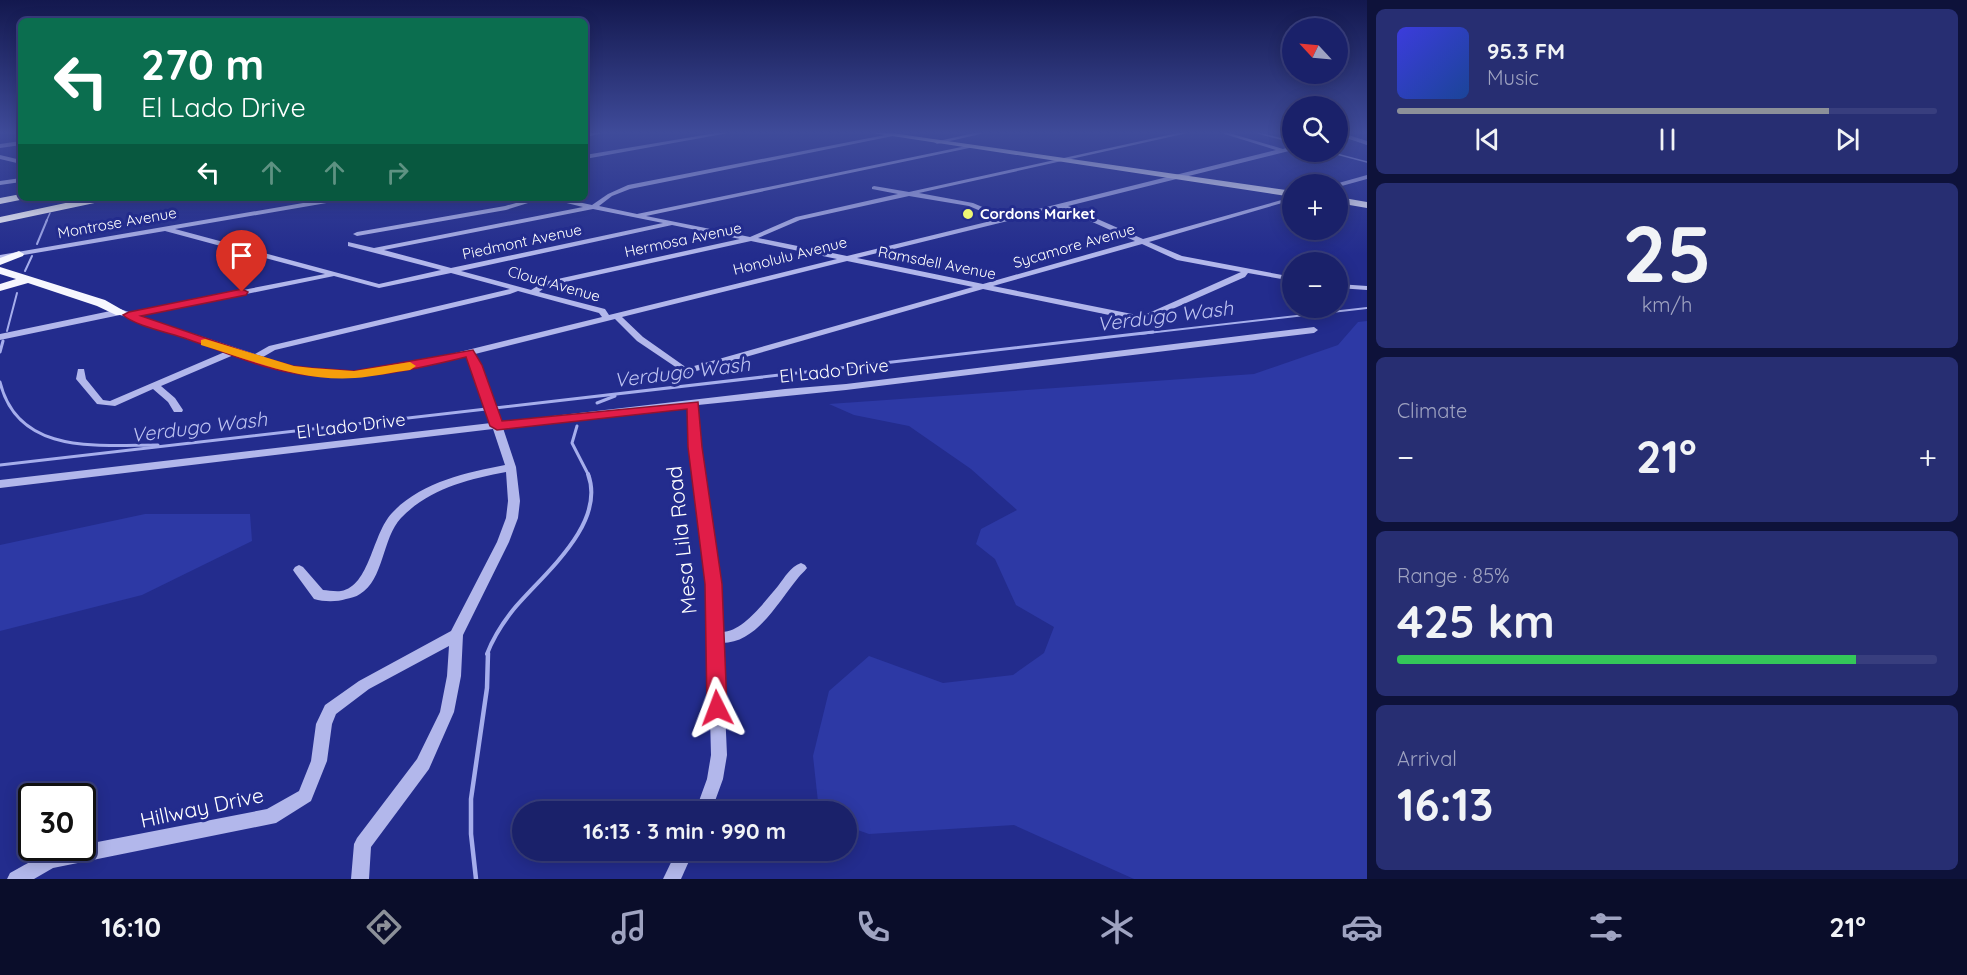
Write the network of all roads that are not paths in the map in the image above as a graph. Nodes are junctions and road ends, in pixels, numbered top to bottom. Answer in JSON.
{"nodes":[{"id":1,"x":700,"y":173,"type":"edge"},
{"id":2,"x":843,"y":173,"type":"edge"},
{"id":3,"x":999,"y":173,"type":"edge"},
{"id":4,"x":1149,"y":173,"type":"edge"},
{"id":5,"x":1191,"y":173,"type":"edge"},
{"id":6,"x":1175,"y":177,"type":"junction"},
{"id":7,"x":1367,"y":177,"type":"edge"},
{"id":8,"x":18,"y":180,"type":"edge"},
{"id":9,"x":1348,"y":182,"type":"edge"},
{"id":10,"x":0,"y":183,"type":"edge"},
{"id":11,"x":874,"y":188,"type":"dead end"},
{"id":12,"x":18,"y":190,"type":"edge"},
{"id":13,"x":0,"y":193,"type":"edge"},
{"id":14,"x":1282,"y":193,"type":"edge"},
{"id":15,"x":910,"y":194,"type":"junction"},
{"id":16,"x":18,"y":198,"type":"edge"},
{"id":17,"x":0,"y":201,"type":"edge"},
{"id":18,"x":47,"y":201,"type":"edge"},
{"id":19,"x":90,"y":201,"type":"edge"},
{"id":20,"x":327,"y":201,"type":"edge"},
{"id":21,"x":530,"y":201,"type":"edge"},
{"id":22,"x":564,"y":201,"type":"edge"},
{"id":23,"x":1282,"y":201,"type":"edge"},
{"id":24,"x":1348,"y":202,"type":"edge"},
{"id":25,"x":1061,"y":205,"type":"junction"},
{"id":26,"x":1367,"y":205,"type":"edge"},
{"id":27,"x":593,"y":207,"type":"junction"},
{"id":28,"x":0,"y":209,"type":"edge"},
{"id":29,"x":636,"y":215,"type":"junction"},
{"id":30,"x":1005,"y":219,"type":"junction"},
{"id":31,"x":0,"y":220,"type":"edge"},
{"id":32,"x":672,"y":223,"type":"junction"},
{"id":33,"x":167,"y":229,"type":"junction"},
{"id":34,"x":357,"y":234,"type":"dead end"},
{"id":35,"x":751,"y":239,"type":"junction"},
{"id":36,"x":1140,"y":241,"type":"junction"},
{"id":37,"x":351,"y":244,"type":"dead end"},
{"id":38,"x":375,"y":250,"type":"junction"},
{"id":39,"x":19,"y":254,"type":"junction"},
{"id":40,"x":0,"y":257,"type":"edge"},
{"id":41,"x":845,"y":258,"type":"junction"},
{"id":42,"x":0,"y":262,"type":"edge"},
{"id":43,"x":0,"y":270,"type":"edge"},
{"id":44,"x":452,"y":271,"type":"junction"},
{"id":45,"x":1245,"y":271,"type":"junction"},
{"id":46,"x":333,"y":274,"type":"junction"},
{"id":47,"x":1282,"y":277,"type":"edge"},
{"id":48,"x":0,"y":278,"type":"edge"},
{"id":49,"x":23,"y":281,"type":"junction"},
{"id":50,"x":984,"y":286,"type":"junction"},
{"id":51,"x":1348,"y":287,"type":"edge"},
{"id":52,"x":0,"y":288,"type":"edge"},
{"id":53,"x":517,"y":288,"type":"junction"},
{"id":54,"x":1367,"y":288,"type":"edge"},
{"id":55,"x":533,"y":292,"type":"junction"},
{"id":56,"x":124,"y":314,"type":"junction"},
{"id":57,"x":612,"y":316,"type":"junction"},
{"id":58,"x":1314,"y":330,"type":"dead end"},
{"id":59,"x":0,"y":337,"type":"edge"},
{"id":60,"x":233,"y":352,"type":"junction"},
{"id":61,"x":469,"y":352,"type":"junction"},
{"id":62,"x":254,"y":359,"type":"junction"},
{"id":63,"x":81,"y":371,"type":"dead end"},
{"id":64,"x":686,"y":371,"type":"joint"},
{"id":65,"x":155,"y":386,"type":"junction"},
{"id":66,"x":693,"y":404,"type":"junction"},
{"id":67,"x":178,"y":410,"type":"dead end"},
{"id":68,"x":493,"y":414,"type":"junction"},
{"id":69,"x":511,"y":467,"type":"junction"},
{"id":70,"x":0,"y":484,"type":"edge"},
{"id":71,"x":801,"y":568,"type":"dead end"},
{"id":72,"x":299,"y":570,"type":"dead end"},
{"id":73,"x":456,"y":635,"type":"junction"},
{"id":74,"x":713,"y":637,"type":"junction"},
{"id":75,"x":707,"y":801,"type":"edge"},
{"id":76,"x":681,"y":861,"type":"edge"},
{"id":77,"x":16,"y":879,"type":"edge"},
{"id":78,"x":360,"y":879,"type":"edge"},
{"id":79,"x":672,"y":879,"type":"edge"}],
"edges":[{"from":1,"to":27,"type":"street"},
{"from":2,"to":29,"type":"street"},
{"from":3,"to":15,"type":"street","name":"Hermosa Avenue"},
{"from":4,"to":6,"type":"main road"},
{"from":5,"to":6,"type":"street","name":"Honolulu Avenue"},
{"from":6,"to":14,"type":"main road"},
{"from":6,"to":25,"type":"street","name":"Honolulu Avenue"},
{"from":7,"to":9,"type":"street"},
{"from":8,"to":10,"type":"street"},
{"from":11,"to":15,"type":"street"},
{"from":12,"to":13,"type":"highway"},
{"from":15,"to":30,"type":"street"},
{"from":15,"to":35,"type":"street","name":"Hermosa Avenue"},
{"from":16,"to":17,"type":"highway"},
{"from":18,"to":28,"type":"highway"},
{"from":19,"to":31,"type":"highway"},
{"from":20,"to":33,"type":"street","name":"Montrose Avenue"},
{"from":21,"to":34,"type":"street"},
{"from":22,"to":27,"type":"street","name":"Ramsdell Avenue"},
{"from":23,"to":36,"type":"street","name":"Sycamore Avenue"},
{"from":24,"to":26,"type":"main road"},
{"from":25,"to":30,"type":"street","name":"Honolulu Avenue"},
{"from":25,"to":36,"type":"street"},
{"from":27,"to":29,"type":"street","name":"Ramsdell Avenue"},
{"from":27,"to":38,"type":"street"},
{"from":29,"to":32,"type":"street","name":"Ramsdell Avenue"},
{"from":30,"to":41,"type":"street","name":"Honolulu Avenue"},
{"from":32,"to":35,"type":"street","name":"Ramsdell Avenue"},
{"from":32,"to":44,"type":"street","name":"Piedmont Avenue"},
{"from":33,"to":39,"type":"street","name":"Montrose Avenue"},
{"from":33,"to":46,"type":"street"},
{"from":35,"to":41,"type":"street","name":"Ramsdell Avenue"},
{"from":35,"to":55,"type":"street","name":"Hermosa Avenue"},
{"from":36,"to":45,"type":"street"},
{"from":36,"to":50,"type":"street","name":"Sycamore Avenue"},
{"from":37,"to":38,"type":"street","name":"Cloud Avenue"},
{"from":38,"to":44,"type":"street","name":"Cloud Avenue"},
{"from":39,"to":40,"type":"street","name":"Montrose Avenue"},
{"from":39,"to":42,"type":"main road"},
{"from":41,"to":50,"type":"street","name":"Ramsdell Avenue"},
{"from":41,"to":57,"type":"street","name":"Honolulu Avenue"},
{"from":43,"to":49,"type":"main road"},
{"from":44,"to":46,"type":"street","name":"Piedmont Avenue"},
{"from":44,"to":53,"type":"street","name":"Cloud Avenue"},
{"from":45,"to":47,"type":"street"},
{"from":45,"to":50,"type":"street","name":"Ramsdell Avenue"},
{"from":46,"to":56,"type":"street"},
{"from":48,"to":49,"type":"main road"},
{"from":49,"to":52,"type":"main road"},
{"from":49,"to":56,"type":"main road"},
{"from":50,"to":64,"type":"street","name":"Sycamore Avenue"},
{"from":51,"to":54,"type":"street"},
{"from":53,"to":55,"type":"street","name":"Cloud Avenue"},
{"from":53,"to":62,"type":"street"},
{"from":55,"to":57,"type":"street","name":"Cloud Avenue"},
{"from":56,"to":59,"type":"street"},
{"from":56,"to":60,"type":"street","name":"Honolulu Avenue"},
{"from":57,"to":61,"type":"street","name":"Honolulu Avenue"},
{"from":57,"to":64,"type":"street","name":"Cloud Avenue"},
{"from":58,"to":66,"type":"street","name":"El Lado Drive"},
{"from":60,"to":62,"type":"street","name":"Honolulu Avenue"},
{"from":60,"to":65,"type":"street"},
{"from":61,"to":62,"type":"street","name":"Honolulu Avenue"},
{"from":61,"to":68,"type":"street"},
{"from":63,"to":65,"type":"street"},
{"from":65,"to":67,"type":"street"},
{"from":66,"to":68,"type":"street","name":"El Lado Drive"},
{"from":66,"to":74,"type":"street","name":"Mesa Lila Road"},
{"from":68,"to":69,"type":"street"},
{"from":68,"to":70,"type":"street","name":"El Lado Drive"},
{"from":69,"to":72,"type":"street"},
{"from":69,"to":73,"type":"street"},
{"from":71,"to":74,"type":"street"},
{"from":73,"to":77,"type":"street","name":"Hillway Drive"},
{"from":73,"to":78,"type":"street"},
{"from":74,"to":75,"type":"street","name":"Mesa Lila Road"},
{"from":76,"to":79,"type":"street"}]}
